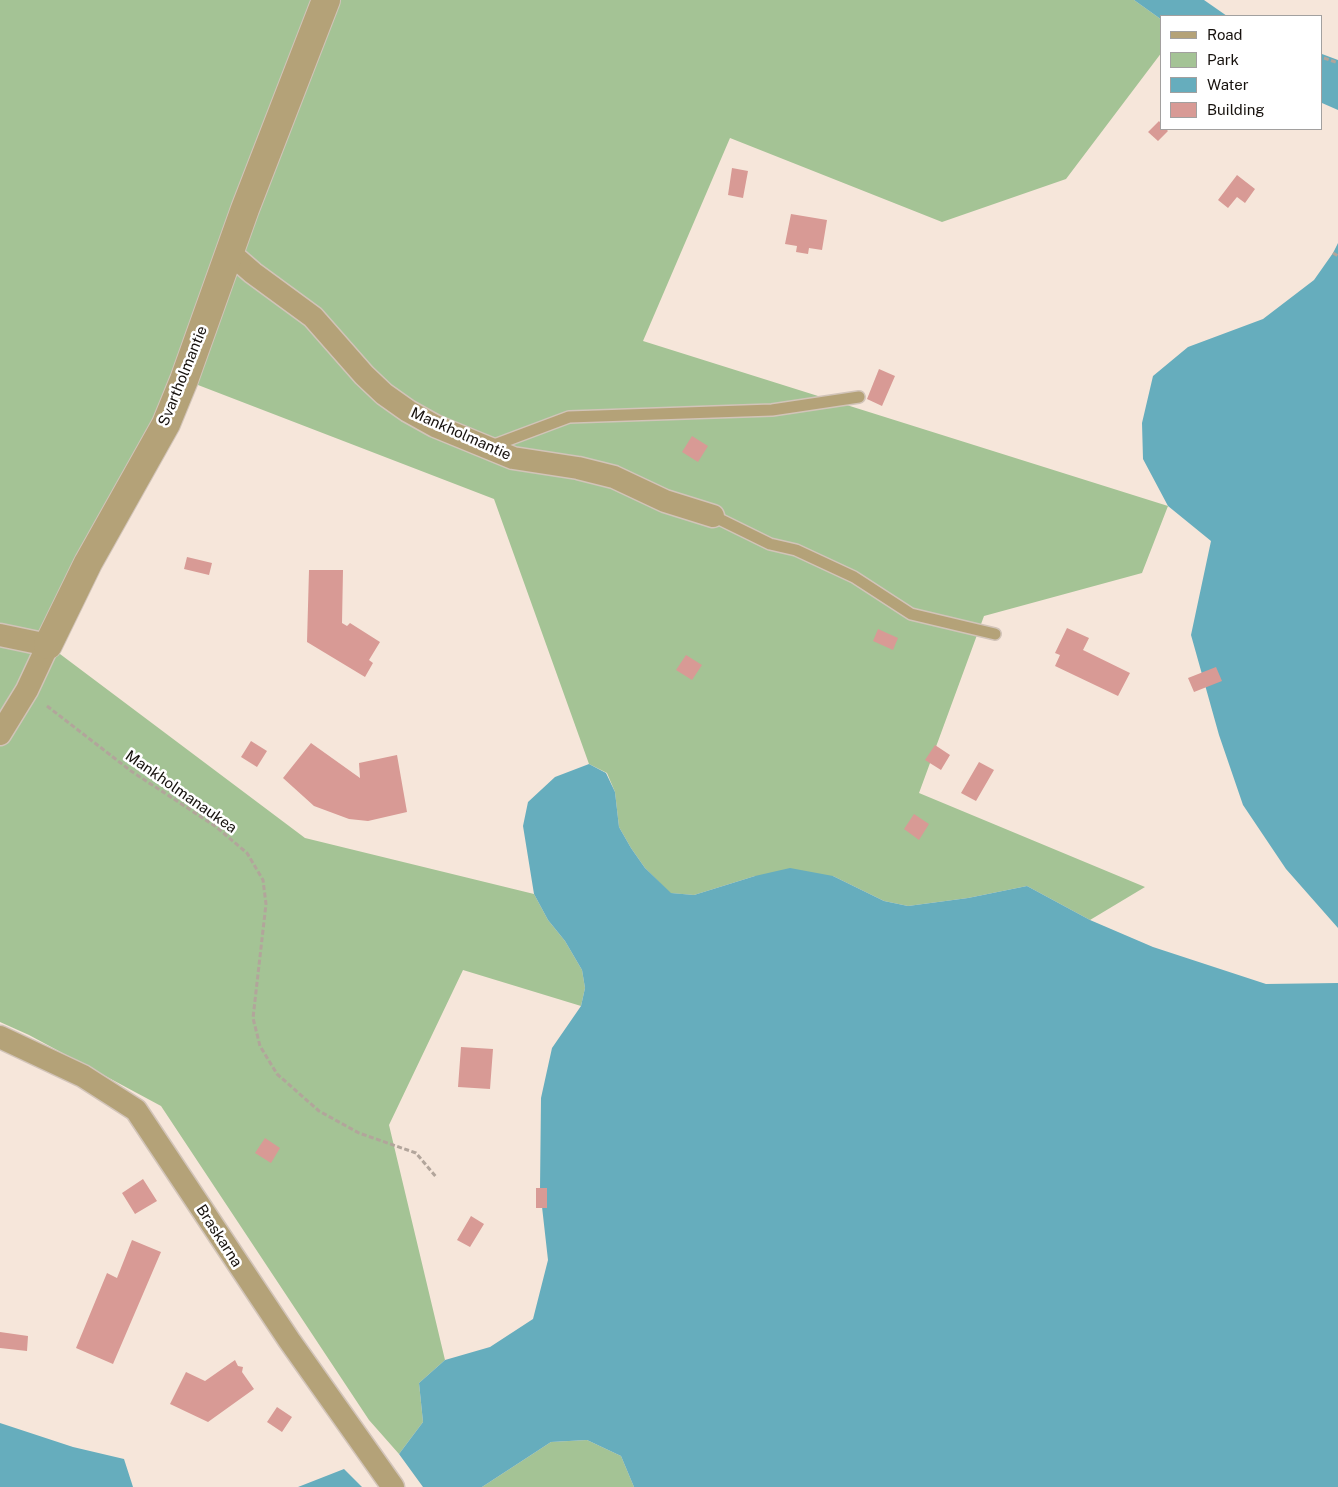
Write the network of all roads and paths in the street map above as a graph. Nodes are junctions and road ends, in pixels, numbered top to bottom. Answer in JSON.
{"nodes":[{"id":1,"x":326,"y":0,"type":"edge"},
{"id":2,"x":1324,"y":58,"type":"dead end"},
{"id":3,"x":1338,"y":63,"type":"edge"},
{"id":4,"x":230,"y":253,"type":"junction"},
{"id":5,"x":1333,"y":253,"type":"dead end"},
{"id":6,"x":1338,"y":256,"type":"edge"},
{"id":7,"x":859,"y":398,"type":"dead end"},
{"id":8,"x":488,"y":448,"type":"junction"},
{"id":9,"x":713,"y":516,"type":"joint"},
{"id":10,"x":995,"y":634,"type":"dead end"},
{"id":11,"x":0,"y":635,"type":"edge"},
{"id":12,"x":48,"y":645,"type":"junction"},
{"id":13,"x":27,"y":690,"type":"junction"},
{"id":14,"x":0,"y":734,"type":"edge"},
{"id":15,"x":0,"y":1037,"type":"edge"},
{"id":16,"x":436,"y":1178,"type":"dead end"},
{"id":17,"x":393,"y":1487,"type":"edge"}],
"edges":[{"from":1,"to":4,"type":"street","name":"Svartholmantie"},
{"from":2,"to":3,"type":"path"},
{"from":4,"to":8,"type":"street","name":"Mankholmantie"},
{"from":4,"to":12,"type":"street","name":"Svartholmantie"},
{"from":5,"to":6,"type":"path"},
{"from":7,"to":8,"type":"lane"},
{"from":8,"to":9,"type":"street","name":"Mankholmantie"},
{"from":9,"to":10,"type":"lane"},
{"from":11,"to":12,"type":"street"},
{"from":12,"to":13,"type":"street","name":"Svartholmantie"},
{"from":13,"to":14,"type":"street","name":"Svartholmantie"},
{"from":13,"to":16,"type":"path","name":"Mankholmanaukea"},
{"from":15,"to":17,"type":"street","name":"Braskarna"}]}
